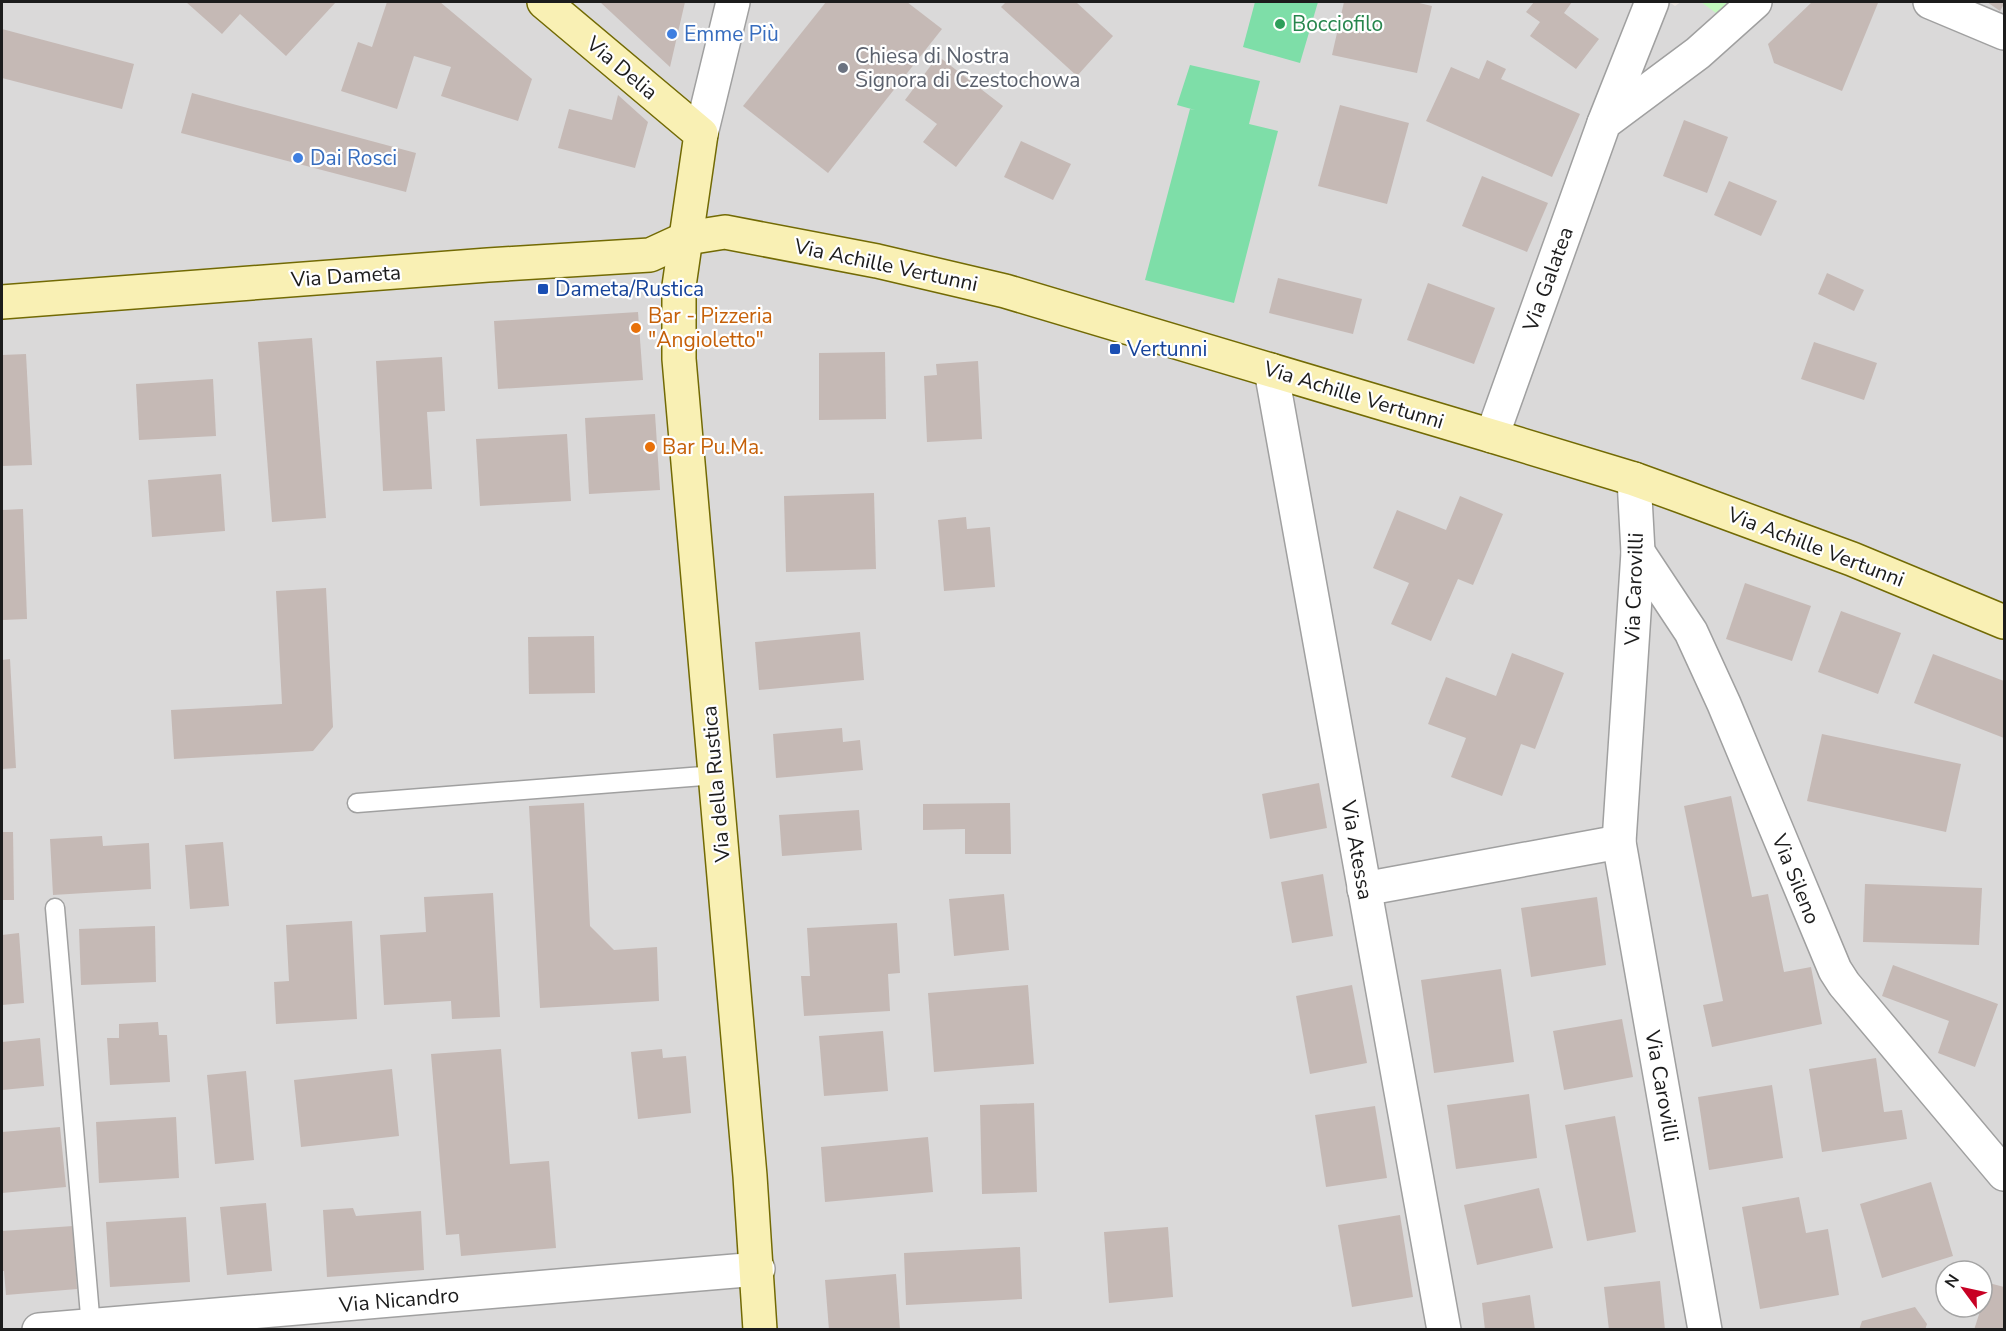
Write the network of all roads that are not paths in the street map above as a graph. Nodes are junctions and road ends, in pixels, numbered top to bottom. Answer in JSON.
{"nodes":[{"id":1,"x":544,"y":2,"type":"edge"},
{"id":2,"x":733,"y":2,"type":"edge"},
{"id":3,"x":1652,"y":2,"type":"edge"},
{"id":4,"x":1755,"y":2,"type":"edge"},
{"id":5,"x":1930,"y":2,"type":"edge"},
{"id":6,"x":2004,"y":33,"type":"edge"},
{"id":7,"x":1604,"y":123,"type":"junction"},
{"id":8,"x":701,"y":134,"type":"junction"},
{"id":9,"x":687,"y":238,"type":"junction"},
{"id":10,"x":2,"y":302,"type":"edge"},
{"id":11,"x":1271,"y":370,"type":"junction"},
{"id":12,"x":1492,"y":436,"type":"junction"},
{"id":13,"x":1634,"y":479,"type":"junction"},
{"id":14,"x":1638,"y":552,"type":"junction"},
{"id":15,"x":2004,"y":622,"type":"edge"},
{"id":16,"x":716,"y":775,"type":"junction"},
{"id":17,"x":357,"y":803,"type":"dead end"},
{"id":18,"x":1619,"y":842,"type":"junction"},
{"id":19,"x":1364,"y":889,"type":"junction"},
{"id":20,"x":55,"y":908,"type":"dead end"},
{"id":21,"x":2004,"y":1174,"type":"edge"},
{"id":22,"x":758,"y":1269,"type":"junction"},
{"id":23,"x":66,"y":1328,"type":"edge"},
{"id":24,"x":760,"y":1329,"type":"edge"},
{"id":25,"x":1444,"y":1329,"type":"edge"},
{"id":26,"x":1705,"y":1329,"type":"edge"}],
"edges":[{"from":1,"to":8,"type":"street","name":"Via Delia"},
{"from":2,"to":8,"type":"street"},
{"from":3,"to":7,"type":"street","name":"Via Galatea"},
{"from":4,"to":7,"type":"street"},
{"from":5,"to":6,"type":"street"},
{"from":7,"to":12,"type":"street","name":"Via Galatea"},
{"from":8,"to":9,"type":"street","name":"Via della Rustica"},
{"from":9,"to":10,"type":"street","name":"Via Dameta"},
{"from":9,"to":11,"type":"street","name":"Via Achille Vertunni"},
{"from":9,"to":16,"type":"street","name":"Via della Rustica"},
{"from":11,"to":12,"type":"street","name":"Via Achille Vertunni"},
{"from":11,"to":19,"type":"street","name":"Via Atessa"},
{"from":12,"to":13,"type":"street","name":"Via Achille Vertunni"},
{"from":13,"to":14,"type":"street","name":"Via Carovilli"},
{"from":13,"to":15,"type":"street","name":"Via Achille Vertunni"},
{"from":14,"to":18,"type":"street","name":"Via Carovilli"},
{"from":14,"to":21,"type":"street","name":"Via Sileno"},
{"from":16,"to":17,"type":"lane"},
{"from":16,"to":22,"type":"street","name":"Via della Rustica"},
{"from":18,"to":19,"type":"street"},
{"from":18,"to":26,"type":"street","name":"Via Carovilli"},
{"from":19,"to":25,"type":"street","name":"Via Atessa"},
{"from":20,"to":23,"type":"lane"},
{"from":22,"to":23,"type":"street","name":"Via Nicandro"},
{"from":22,"to":24,"type":"street","name":"Via della Rustica"}]}
